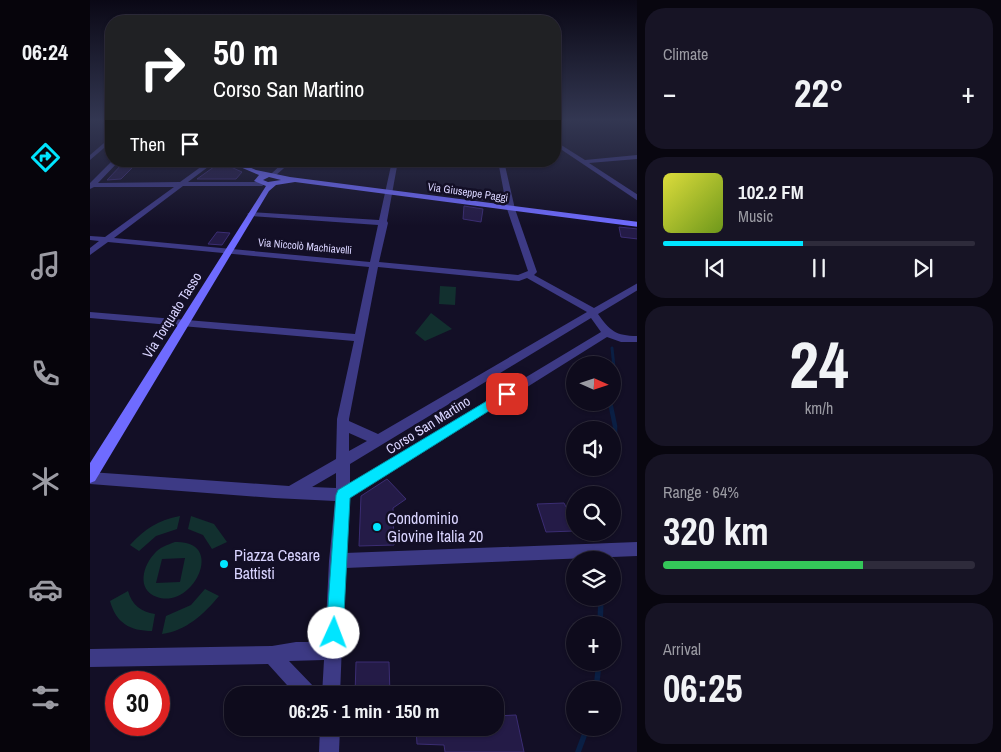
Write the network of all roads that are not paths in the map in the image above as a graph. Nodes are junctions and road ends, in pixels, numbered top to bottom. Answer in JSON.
{"nodes":[{"id":1,"x":574,"y":155,"type":"edge"},
{"id":2,"x":637,"y":157,"type":"edge"},
{"id":3,"x":584,"y":162,"type":"junction"},
{"id":4,"x":105,"y":166,"type":"edge"},
{"id":5,"x":109,"y":167,"type":"edge"},
{"id":6,"x":206,"y":167,"type":"edge"},
{"id":7,"x":240,"y":167,"type":"edge"},
{"id":8,"x":281,"y":167,"type":"edge"},
{"id":9,"x":394,"y":167,"type":"edge"},
{"id":10,"x":502,"y":167,"type":"edge"},
{"id":11,"x":271,"y":175,"type":"junction"},
{"id":12,"x":266,"y":181,"type":"junction"},
{"id":13,"x":91,"y":184,"type":"edge"},
{"id":14,"x":182,"y":185,"type":"junction"},
{"id":15,"x":390,"y":192,"type":"junction"},
{"id":16,"x":637,"y":199,"type":"edge"},
{"id":17,"x":511,"y":209,"type":"junction"},
{"id":18,"x":251,"y":214,"type":"junction"},
{"id":19,"x":384,"y":223,"type":"junction"},
{"id":20,"x":637,"y":225,"type":"edge"},
{"id":21,"x":90,"y":238,"type":"edge"},
{"id":22,"x":107,"y":239,"type":"junction"},
{"id":23,"x":229,"y":250,"type":"junction"},
{"id":24,"x":90,"y":252,"type":"edge"},
{"id":25,"x":375,"y":264,"type":"junction"},
{"id":26,"x":523,"y":277,"type":"junction"},
{"id":27,"x":635,"y":290,"type":"edge"},
{"id":28,"x":594,"y":312,"type":"junction"},
{"id":29,"x":90,"y":314,"type":"edge"},
{"id":30,"x":185,"y":322,"type":"junction"},
{"id":31,"x":606,"y":333,"type":"junction"},
{"id":32,"x":359,"y":338,"type":"junction"},
{"id":33,"x":637,"y":339,"type":"edge"},
{"id":34,"x":343,"y":424,"type":"junction"},
{"id":35,"x":381,"y":440,"type":"junction"},
{"id":36,"x":344,"y":462,"type":"junction"},
{"id":37,"x":90,"y":477,"type":"edge"},
{"id":38,"x":292,"y":492,"type":"junction"},
{"id":39,"x":343,"y":495,"type":"junction"},
{"id":40,"x":637,"y":549,"type":"edge"},
{"id":41,"x":337,"y":561,"type":"junction"},
{"id":42,"x":334,"y":651,"type":"junction"},
{"id":43,"x":272,"y":655,"type":"junction"},
{"id":44,"x":90,"y":658,"type":"edge"},
{"id":45,"x":300,"y":686,"type":"edge"},
{"id":46,"x":332,"y":686,"type":"edge"},
{"id":47,"x":330,"y":736,"type":"edge"},
{"id":48,"x":329,"y":752,"type":"edge"}],
"edges":[{"from":1,"to":3,"type":"street"},
{"from":2,"to":3,"type":"street"},
{"from":3,"to":16,"type":"street"},
{"from":4,"to":13,"type":"street"},
{"from":5,"to":13,"type":"street"},
{"from":6,"to":14,"type":"street"},
{"from":7,"to":12,"type":"main road"},
{"from":8,"to":11,"type":"street"},
{"from":9,"to":15,"type":"street"},
{"from":10,"to":17,"type":"street"},
{"from":11,"to":12,"type":"main road"},
{"from":11,"to":12,"type":"main road"},
{"from":12,"to":14,"type":"street"},
{"from":12,"to":15,"type":"main road","name":"Via Giuseppe Paggi"},
{"from":12,"to":18,"type":"main road","name":"Via Torquato Tasso"},
{"from":13,"to":14,"type":"street"},
{"from":14,"to":22,"type":"street"},
{"from":15,"to":17,"type":"main road","name":"Via Giuseppe Paggi"},
{"from":15,"to":19,"type":"street"},
{"from":17,"to":20,"type":"main road","name":"Via Giuseppe Paggi"},
{"from":17,"to":26,"type":"street"},
{"from":18,"to":19,"type":"street"},
{"from":18,"to":23,"type":"main road","name":"Via Torquato Tasso"},
{"from":19,"to":25,"type":"street"},
{"from":21,"to":22,"type":"street","name":"Via Niccolò Machiavelli"},
{"from":22,"to":23,"type":"street","name":"Via Niccolò Machiavelli"},
{"from":22,"to":24,"type":"street"},
{"from":23,"to":25,"type":"street","name":"Via Niccolò Machiavelli"},
{"from":23,"to":30,"type":"main road","name":"Via Torquato Tasso"},
{"from":25,"to":26,"type":"street","name":"Via Niccolò Machiavelli"},
{"from":25,"to":32,"type":"street"},
{"from":26,"to":28,"type":"street"},
{"from":27,"to":28,"type":"street","name":"Corso San Martino"},
{"from":28,"to":31,"type":"street"},
{"from":28,"to":35,"type":"street","name":"Corso San Martino"},
{"from":29,"to":30,"type":"street"},
{"from":30,"to":32,"type":"street"},
{"from":30,"to":37,"type":"main road","name":"Via Torquato Tasso"},
{"from":31,"to":33,"type":"street"},
{"from":31,"to":39,"type":"street","name":"Corso San Martino"},
{"from":32,"to":34,"type":"street"},
{"from":34,"to":35,"type":"street","name":"Corso San Martino"},
{"from":34,"to":36,"type":"street"},
{"from":35,"to":36,"type":"street","name":"Corso San Martino"},
{"from":36,"to":38,"type":"street"},
{"from":36,"to":39,"type":"street"},
{"from":37,"to":38,"type":"street"},
{"from":38,"to":39,"type":"street"},
{"from":39,"to":41,"type":"street"},
{"from":40,"to":41,"type":"street"},
{"from":41,"to":42,"type":"street"},
{"from":42,"to":43,"type":"street"},
{"from":42,"to":46,"type":"street"},
{"from":43,"to":44,"type":"street"},
{"from":43,"to":45,"type":"street"},
{"from":47,"to":48,"type":"street"}]}
